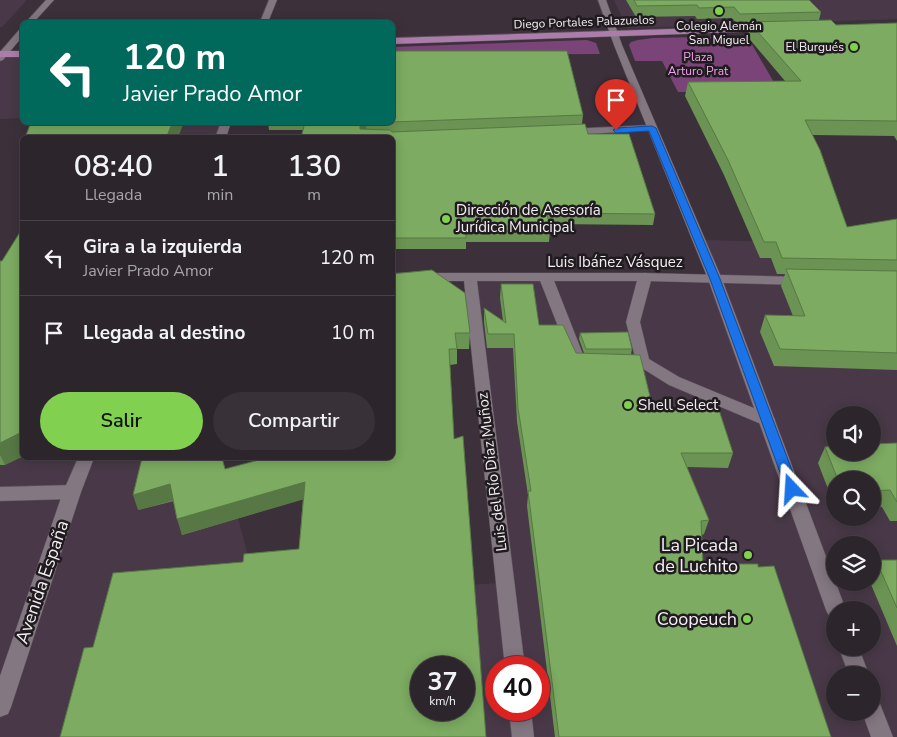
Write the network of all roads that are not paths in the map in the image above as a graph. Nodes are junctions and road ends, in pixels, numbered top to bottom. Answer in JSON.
{"nodes":[{"id":1,"x":50,"y":0,"type":"edge"},
{"id":2,"x":274,"y":0,"type":"edge"},
{"id":3,"x":602,"y":0,"type":"edge"},
{"id":4,"x":32,"y":20,"type":"edge"},
{"id":5,"x":265,"y":20,"type":"edge"},
{"id":6,"x":776,"y":29,"type":"edge"},
{"id":7,"x":613,"y":33,"type":"junction"},
{"id":8,"x":20,"y":34,"type":"edge"},
{"id":9,"x":395,"y":41,"type":"edge"},
{"id":10,"x":20,"y":54,"type":"edge"},
{"id":11,"x":1,"y":55,"type":"edge"},
{"id":12,"x":652,"y":128,"type":"junction"},
{"id":13,"x":552,"y":132,"type":"edge"},
{"id":14,"x":470,"y":277,"type":"junction"},
{"id":15,"x":395,"y":278,"type":"edge"},
{"id":16,"x":546,"y":278,"type":"junction"},
{"id":17,"x":645,"y":278,"type":"junction"},
{"id":18,"x":715,"y":279,"type":"junction"},
{"id":19,"x":819,"y":281,"type":"edge"},
{"id":20,"x":606,"y":362,"type":"edge"},
{"id":21,"x":624,"y":362,"type":"edge"},
{"id":22,"x":642,"y":362,"type":"junction"},
{"id":23,"x":767,"y":420,"type":"junction"},
{"id":24,"x":85,"y":460,"type":"edge"},
{"id":25,"x":72,"y":492,"type":"junction"},
{"id":26,"x":0,"y":494,"type":"edge"},
{"id":27,"x":833,"y":601,"type":"edge"},
{"id":28,"x":514,"y":656,"type":"edge"},
{"id":29,"x":0,"y":707,"type":"edge"},
{"id":30,"x":521,"y":721,"type":"edge"},
{"id":31,"x":876,"y":721,"type":"edge"},
{"id":32,"x":523,"y":737,"type":"edge"},
{"id":33,"x":882,"y":737,"type":"edge"}],
"edges":[{"from":1,"to":4,"type":"street"},
{"from":2,"to":5,"type":"street"},
{"from":3,"to":7,"type":"street"},
{"from":6,"to":7,"type":"main road","name":"Diego Portales Palazuelos"},
{"from":7,"to":9,"type":"main road","name":"Diego Portales Palazuelos"},
{"from":7,"to":12,"type":"street"},
{"from":8,"to":11,"type":"street"},
{"from":10,"to":11,"type":"main road"},
{"from":12,"to":13,"type":"street"},
{"from":12,"to":18,"type":"street"},
{"from":14,"to":15,"type":"street","name":"Luis Ibáñez Vásquez"},
{"from":14,"to":16,"type":"street","name":"Luis Ibáñez Vásquez"},
{"from":14,"to":28,"type":"street","name":"Luis del Río Díaz Muñoz"},
{"from":16,"to":17,"type":"street","name":"Luis Ibáñez Vásquez"},
{"from":16,"to":20,"type":"street"},
{"from":17,"to":18,"type":"street","name":"Luis Ibáñez Vásquez"},
{"from":17,"to":22,"type":"street"},
{"from":18,"to":19,"type":"street","name":"Luis Ibáñez Vásquez"},
{"from":18,"to":23,"type":"street"},
{"from":21,"to":22,"type":"street"},
{"from":22,"to":23,"type":"street"},
{"from":23,"to":27,"type":"street"},
{"from":24,"to":25,"type":"street","name":"Avenida España"},
{"from":25,"to":26,"type":"street"},
{"from":25,"to":29,"type":"street","name":"Avenida España"},
{"from":30,"to":32,"type":"street"},
{"from":31,"to":33,"type":"street"}]}
